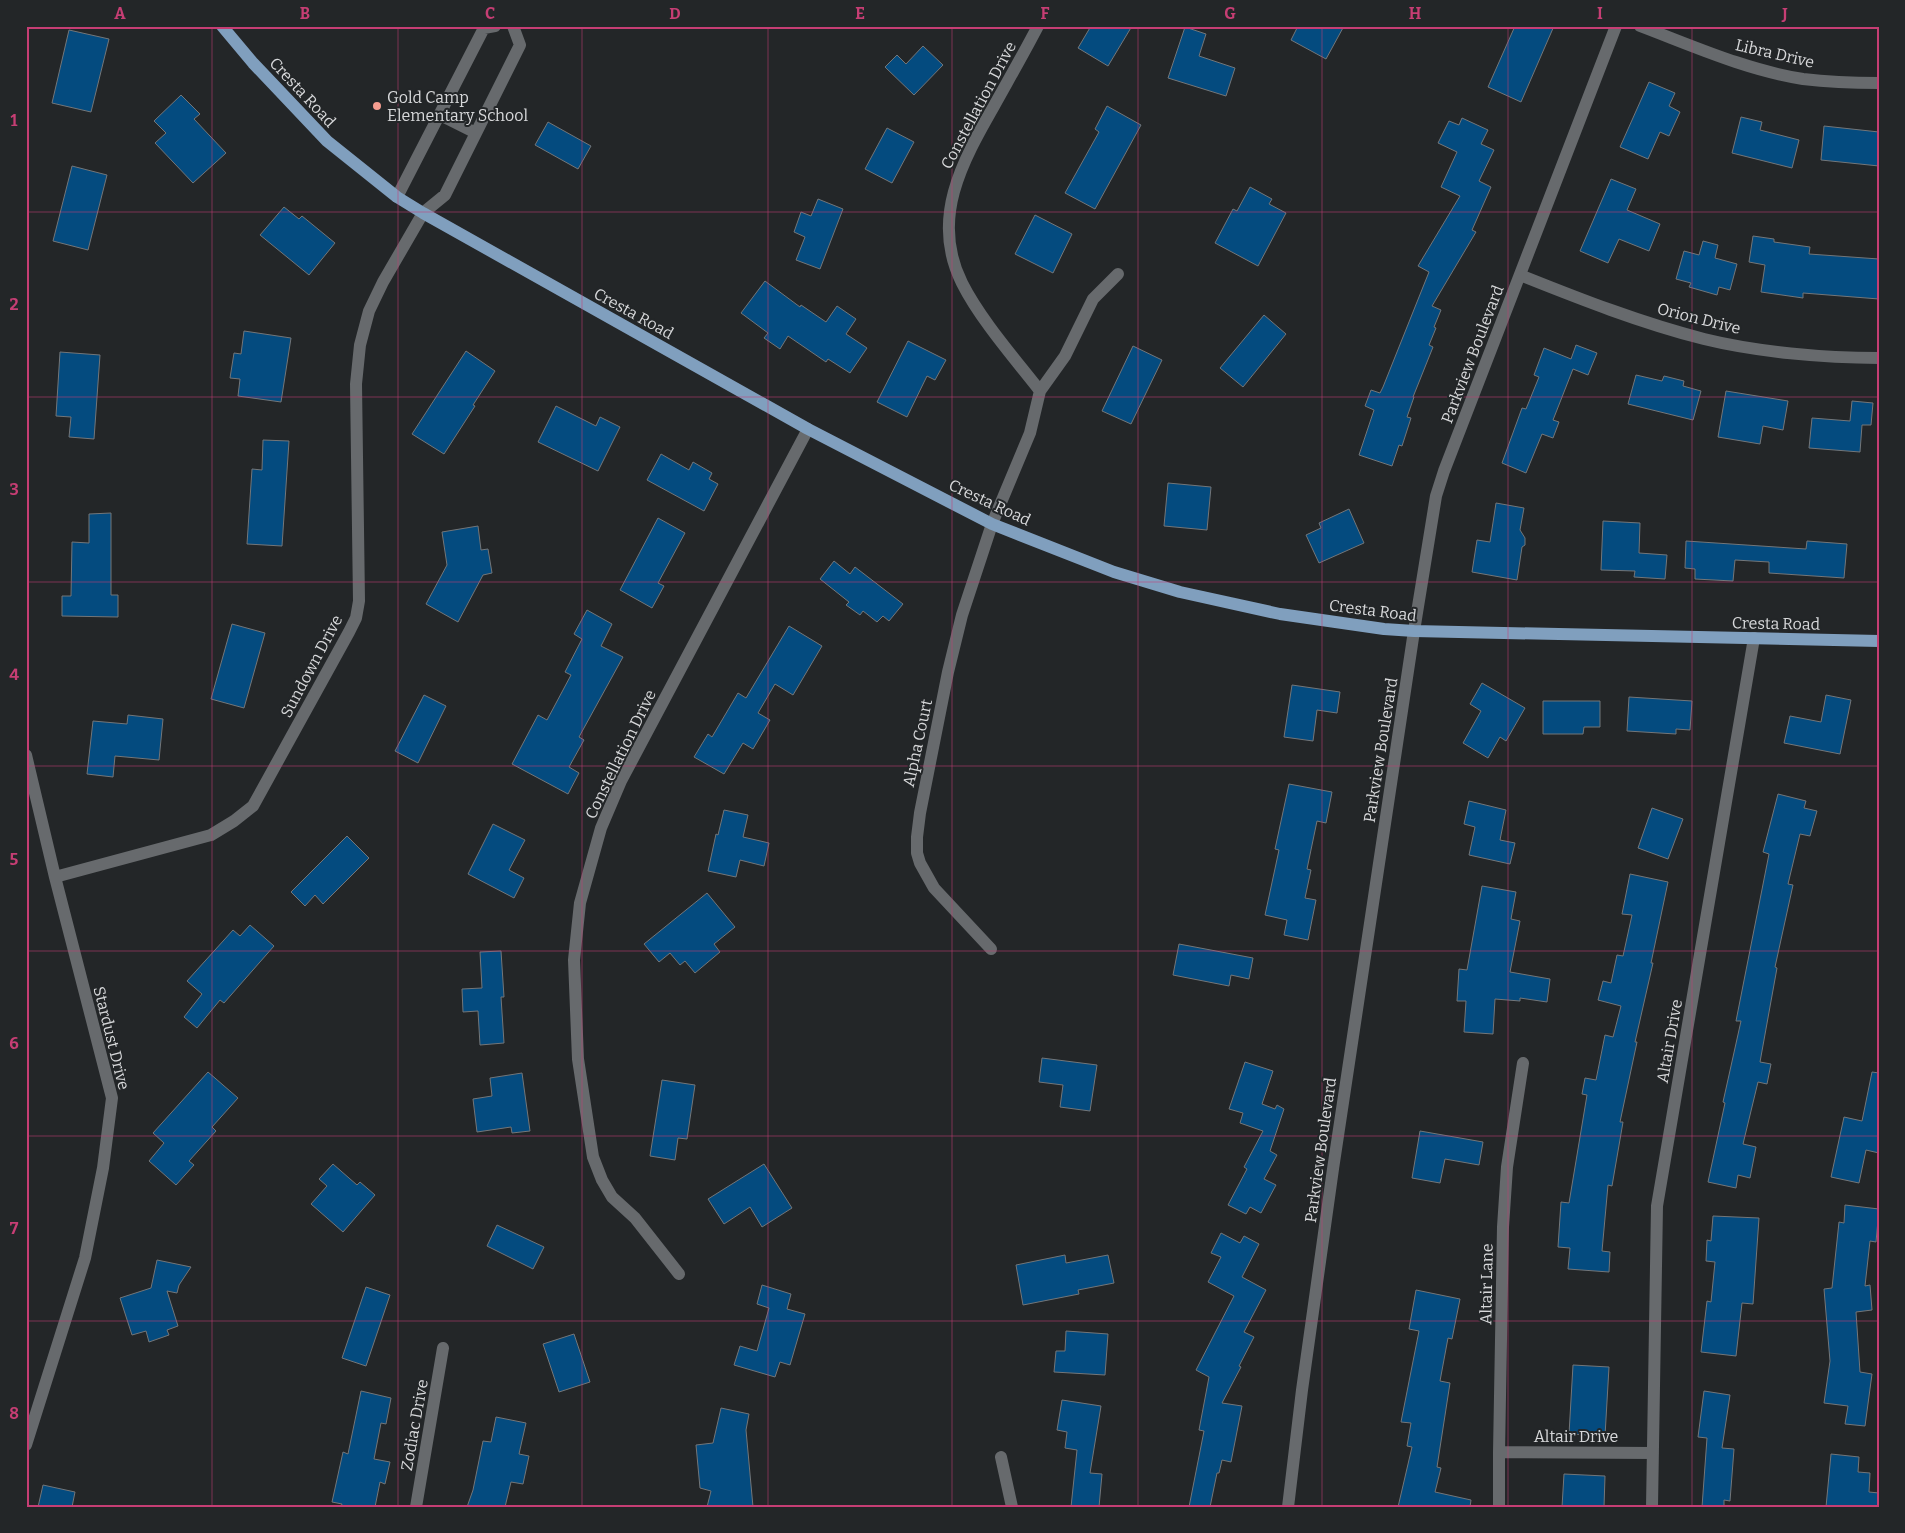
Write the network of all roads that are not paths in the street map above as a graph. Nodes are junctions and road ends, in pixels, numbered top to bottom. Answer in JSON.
{"nodes":[{"id":1,"x":222,"y":26,"type":"edge"},
{"id":2,"x":495,"y":26,"type":"edge"},
{"id":3,"x":513,"y":26,"type":"edge"},
{"id":4,"x":1038,"y":26,"type":"edge"},
{"id":5,"x":1616,"y":26,"type":"edge"},
{"id":6,"x":1640,"y":26,"type":"edge"},
{"id":7,"x":1879,"y":83,"type":"edge"},
{"id":8,"x":440,"y":115,"type":"junction"},
{"id":9,"x":476,"y":133,"type":"junction"},
{"id":10,"x":397,"y":197,"type":"junction"},
{"id":11,"x":423,"y":213,"type":"junction"},
{"id":12,"x":1118,"y":274,"type":"dead end"},
{"id":13,"x":1520,"y":276,"type":"junction"},
{"id":14,"x":1879,"y":358,"type":"edge"},
{"id":15,"x":1040,"y":391,"type":"junction"},
{"id":16,"x":808,"y":429,"type":"junction"},
{"id":17,"x":992,"y":524,"type":"junction"},
{"id":18,"x":1414,"y":632,"type":"junction"},
{"id":19,"x":1754,"y":638,"type":"junction"},
{"id":20,"x":1879,"y":641,"type":"edge"},
{"id":21,"x":26,"y":754,"type":"edge"},
{"id":22,"x":54,"y":877,"type":"junction"},
{"id":23,"x":991,"y":949,"type":"dead end"},
{"id":24,"x":1524,"y":1063,"type":"dead end"},
{"id":25,"x":678,"y":1274,"type":"dead end"},
{"id":26,"x":443,"y":1348,"type":"dead end"},
{"id":27,"x":26,"y":1445,"type":"edge"},
{"id":28,"x":1498,"y":1452,"type":"junction"},
{"id":29,"x":1653,"y":1453,"type":"junction"},
{"id":30,"x":1001,"y":1457,"type":"dead end"},
{"id":31,"x":416,"y":1507,"type":"edge"},
{"id":32,"x":1012,"y":1507,"type":"edge"},
{"id":33,"x":1288,"y":1507,"type":"edge"},
{"id":34,"x":1499,"y":1507,"type":"edge"},
{"id":35,"x":1652,"y":1507,"type":"edge"}],
"edges":[{"from":1,"to":10,"type":"main road","name":"Cresta Road"},
{"from":2,"to":8,"type":"street"},
{"from":3,"to":9,"type":"street"},
{"from":4,"to":15,"type":"street","name":"Constellation Drive"},
{"from":5,"to":13,"type":"street","name":"Parkview Boulevard"},
{"from":6,"to":7,"type":"street","name":"Libra Drive"},
{"from":8,"to":9,"type":"street"},
{"from":8,"to":10,"type":"street"},
{"from":9,"to":11,"type":"street"},
{"from":10,"to":11,"type":"main road","name":"Cresta Road"},
{"from":11,"to":16,"type":"main road","name":"Cresta Road"},
{"from":11,"to":22,"type":"street","name":"Sundown Drive"},
{"from":12,"to":15,"type":"street"},
{"from":13,"to":14,"type":"street","name":"Orion Drive"},
{"from":13,"to":18,"type":"street","name":"Parkview Boulevard"},
{"from":15,"to":17,"type":"street"},
{"from":16,"to":17,"type":"main road","name":"Cresta Road"},
{"from":16,"to":25,"type":"street","name":"Constellation Drive"},
{"from":17,"to":18,"type":"main road","name":"Cresta Road"},
{"from":17,"to":23,"type":"street","name":"Alpha Court"},
{"from":18,"to":19,"type":"main road","name":"Cresta Road"},
{"from":18,"to":33,"type":"street","name":"Parkview Boulevard"},
{"from":19,"to":20,"type":"main road","name":"Cresta Road"},
{"from":19,"to":29,"type":"street","name":"Altair Drive"},
{"from":21,"to":22,"type":"street","name":"Stardust Drive"},
{"from":22,"to":27,"type":"street","name":"Stardust Drive"},
{"from":24,"to":28,"type":"street","name":"Altair Lane"},
{"from":26,"to":31,"type":"street","name":"Zodiac Drive"},
{"from":28,"to":29,"type":"street","name":"Altair Drive"},
{"from":28,"to":34,"type":"street","name":"Altair Lane"},
{"from":29,"to":35,"type":"street","name":"Altair Drive"},
{"from":30,"to":32,"type":"street"}]}
